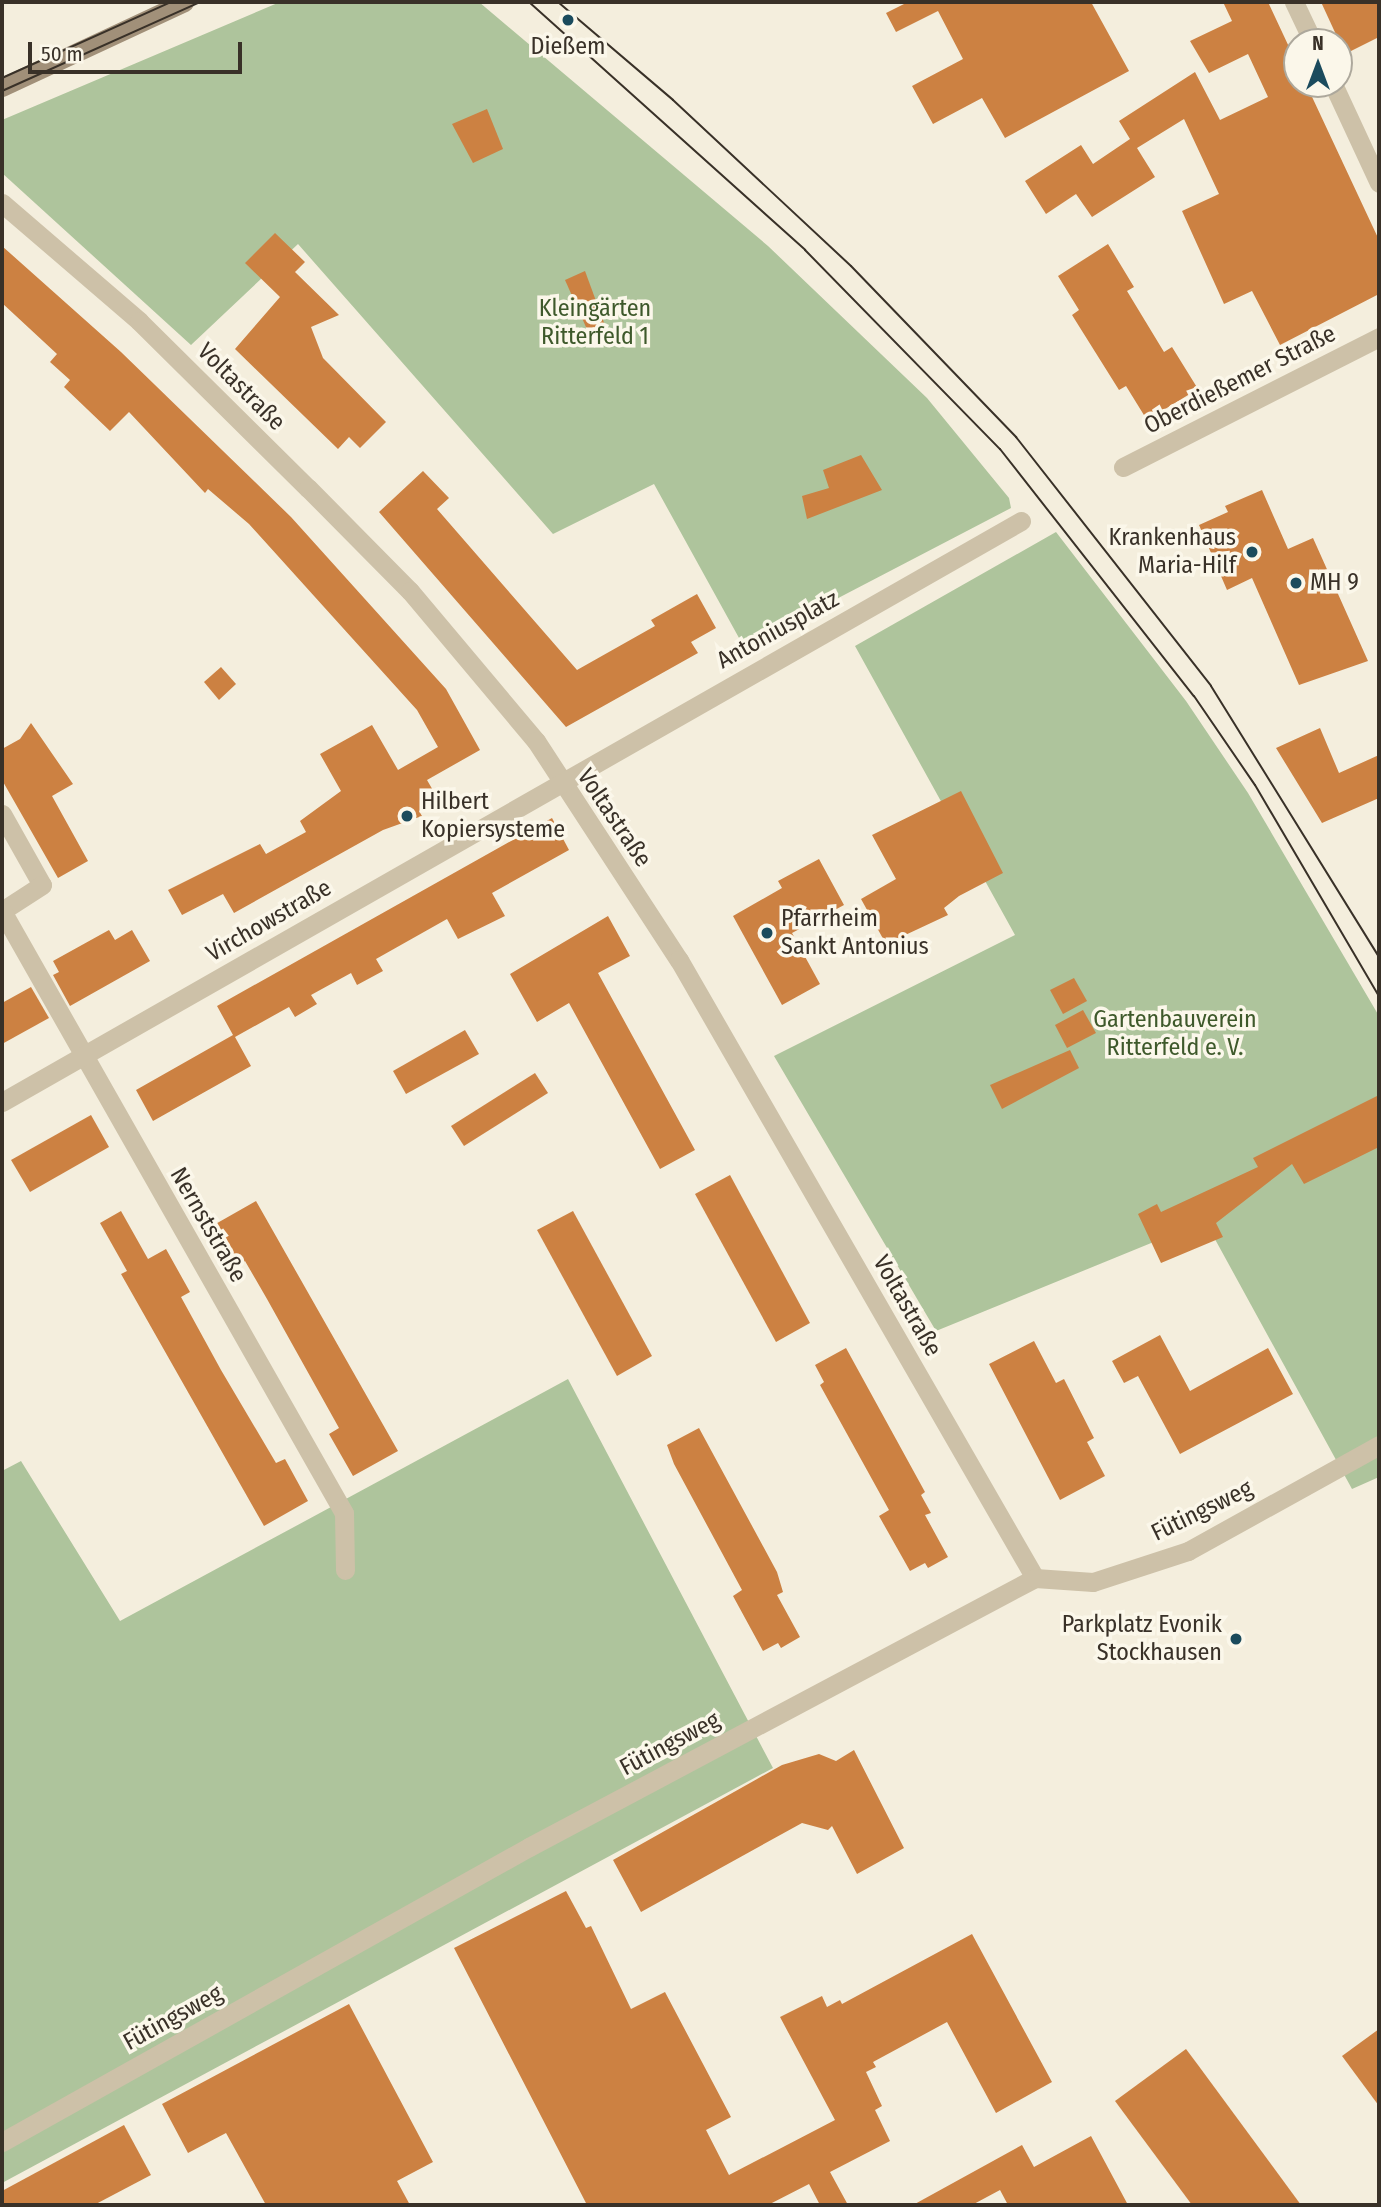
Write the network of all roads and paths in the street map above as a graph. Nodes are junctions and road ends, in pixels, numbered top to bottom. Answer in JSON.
{"nodes":[{"id":1,"x":184,"y":2,"type":"edge"},
{"id":2,"x":1294,"y":2,"type":"edge"},
{"id":3,"x":1306,"y":28,"type":"edge"},
{"id":4,"x":2,"y":87,"type":"edge"},
{"id":5,"x":1339,"y":98,"type":"edge"},
{"id":6,"x":1379,"y":184,"type":"edge"},
{"id":7,"x":2,"y":203,"type":"edge"},
{"id":8,"x":1379,"y":337,"type":"edge"},
{"id":9,"x":1123,"y":467,"type":"dead end"},
{"id":10,"x":1021,"y":522,"type":"dead end"},
{"id":11,"x":560,"y":781,"type":"junction"},
{"id":12,"x":2,"y":814,"type":"edge"},
{"id":13,"x":2,"y":911,"type":"edge"},
{"id":14,"x":84,"y":1057,"type":"junction"},
{"id":15,"x":2,"y":1102,"type":"edge"},
{"id":16,"x":1379,"y":1445,"type":"edge"},
{"id":17,"x":345,"y":1570,"type":"dead end"},
{"id":18,"x":1035,"y":1578,"type":"junction"},
{"id":19,"x":2,"y":2142,"type":"edge"}],
"edges":[{"from":1,"to":4,"type":"main road"},
{"from":2,"to":3,"type":"street"},
{"from":5,"to":6,"type":"street"},
{"from":7,"to":11,"type":"street","name":"Voltastraße"},
{"from":8,"to":9,"type":"street","name":"Oberdießemer Straße"},
{"from":10,"to":11,"type":"street","name":"Antoniusplatz"},
{"from":11,"to":14,"type":"street","name":"Virchowstraße"},
{"from":11,"to":18,"type":"street","name":"Voltastraße"},
{"from":12,"to":13,"type":"street","name":"Nernststraße"},
{"from":13,"to":14,"type":"street","name":"Nernststraße"},
{"from":14,"to":15,"type":"street","name":"Virchowstraße"},
{"from":14,"to":17,"type":"street","name":"Nernststraße"},
{"from":16,"to":18,"type":"street","name":"Fütingsweg"},
{"from":18,"to":19,"type":"street","name":"Fütingsweg"}]}
